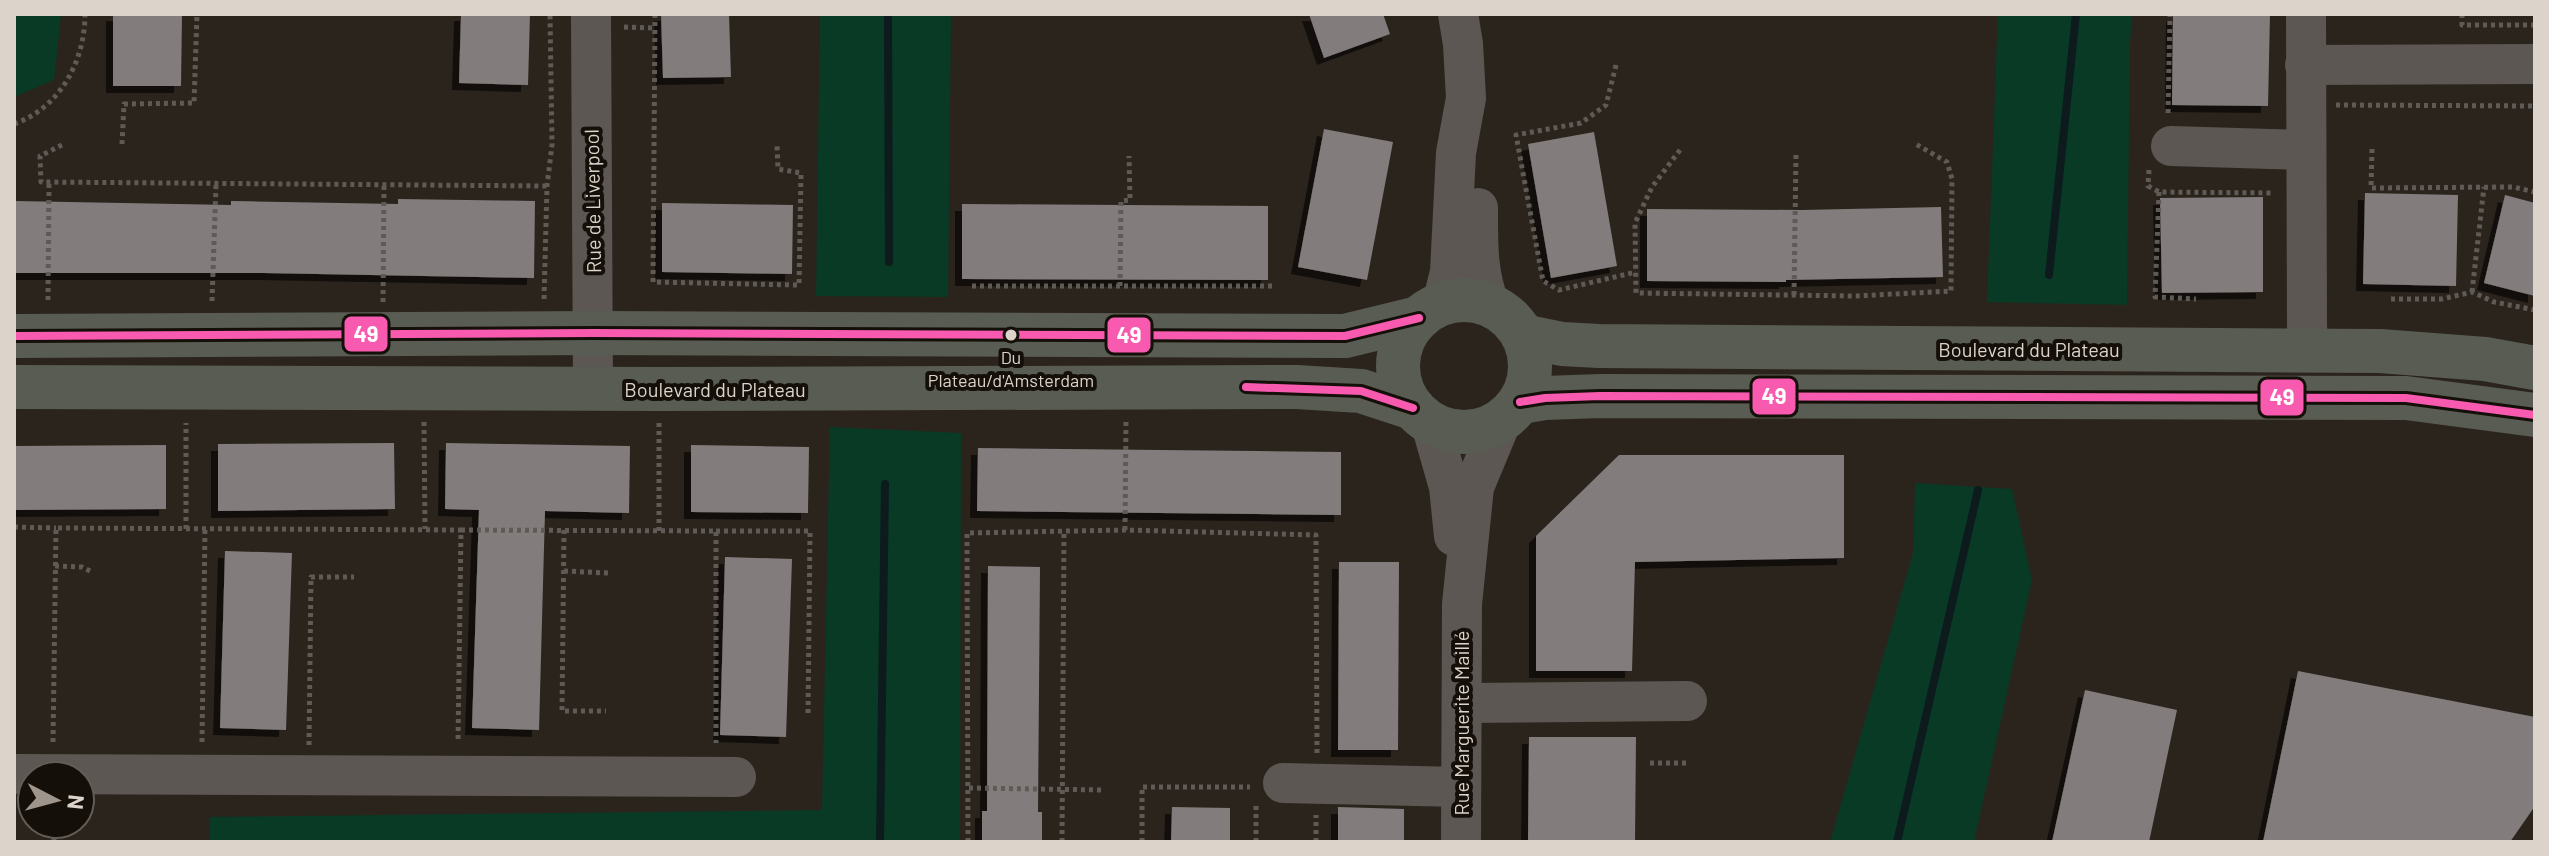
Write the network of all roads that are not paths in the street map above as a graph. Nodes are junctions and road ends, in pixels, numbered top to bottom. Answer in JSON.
{"nodes":[{"id":1,"x":1458,"y":14,"type":"edge"},
{"id":2,"x":2306,"y":14,"type":"edge"},
{"id":3,"x":604,"y":20,"type":"edge"},
{"id":4,"x":2535,"y":64,"type":"edge"},
{"id":5,"x":2305,"y":65,"type":"junction"},
{"id":6,"x":1466,"y":98,"type":"junction"},
{"id":7,"x":2169,"y":131,"type":"road end"},
{"id":8,"x":2306,"y":150,"type":"junction"},
{"id":9,"x":1490,"y":305,"type":"junction"},
{"id":10,"x":1430,"y":311,"type":"junction"},
{"id":11,"x":31,"y":325,"type":"edge"},
{"id":12,"x":593,"y":333,"type":"junction"},
{"id":13,"x":1523,"y":336,"type":"junction"},
{"id":14,"x":2309,"y":351,"type":"junction"},
{"id":15,"x":2535,"y":368,"type":"edge"},
{"id":16,"x":14,"y":387,"type":"edge"},
{"id":17,"x":593,"y":389,"type":"junction"},
{"id":18,"x":1510,"y":412,"type":"junction"},
{"id":19,"x":2535,"y":415,"type":"edge"},
{"id":20,"x":1422,"y":416,"type":"junction"},
{"id":21,"x":1462,"y":604,"type":"junction"},
{"id":22,"x":1687,"y":701,"type":"dead end"},
{"id":23,"x":1462,"y":703,"type":"junction"},
{"id":24,"x":726,"y":762,"type":"road end"},
{"id":25,"x":14,"y":774,"type":"edge"},
{"id":26,"x":1285,"y":784,"type":"road end"},
{"id":27,"x":1461,"y":787,"type":"junction"},
{"id":28,"x":1461,"y":842,"type":"edge"}],
"edges":[{"from":1,"to":6,"type":"street"},
{"from":2,"to":5,"type":"street"},
{"from":3,"to":12,"type":"street","name":"Rue de Liverpool"},
{"from":4,"to":5,"type":"street"},
{"from":5,"to":8,"type":"street"},
{"from":6,"to":9,"type":"street"},
{"from":6,"to":10,"type":"street"},
{"from":7,"to":8,"type":"street"},
{"from":8,"to":14,"type":"street"},
{"from":9,"to":10,"type":"main road"},
{"from":9,"to":13,"type":"main road"},
{"from":10,"to":12,"type":"main road"},
{"from":10,"to":20,"type":"main road"},
{"from":11,"to":12,"type":"main road"},
{"from":12,"to":17,"type":"street","name":"Rue de Liverpool"},
{"from":13,"to":14,"type":"main road","name":"Boulevard du Plateau"},
{"from":13,"to":18,"type":"main road"},
{"from":14,"to":15,"type":"main road","name":"Boulevard du Plateau"},
{"from":16,"to":17,"type":"main road","name":"Boulevard du Plateau"},
{"from":17,"to":20,"type":"main road","name":"Boulevard du Plateau"},
{"from":18,"to":19,"type":"main road"},
{"from":18,"to":20,"type":"main road"},
{"from":18,"to":21,"type":"street","name":"Rue Marguerite Maillé"},
{"from":20,"to":21,"type":"street","name":"Rue Marguerite Maillé"},
{"from":21,"to":23,"type":"street","name":"Rue Marguerite Maillé"},
{"from":22,"to":23,"type":"street"},
{"from":23,"to":27,"type":"street","name":"Rue Marguerite Maillé"},
{"from":24,"to":25,"type":"street"},
{"from":26,"to":27,"type":"street"},
{"from":27,"to":28,"type":"street","name":"Rue Marguerite Maillé"}]}
